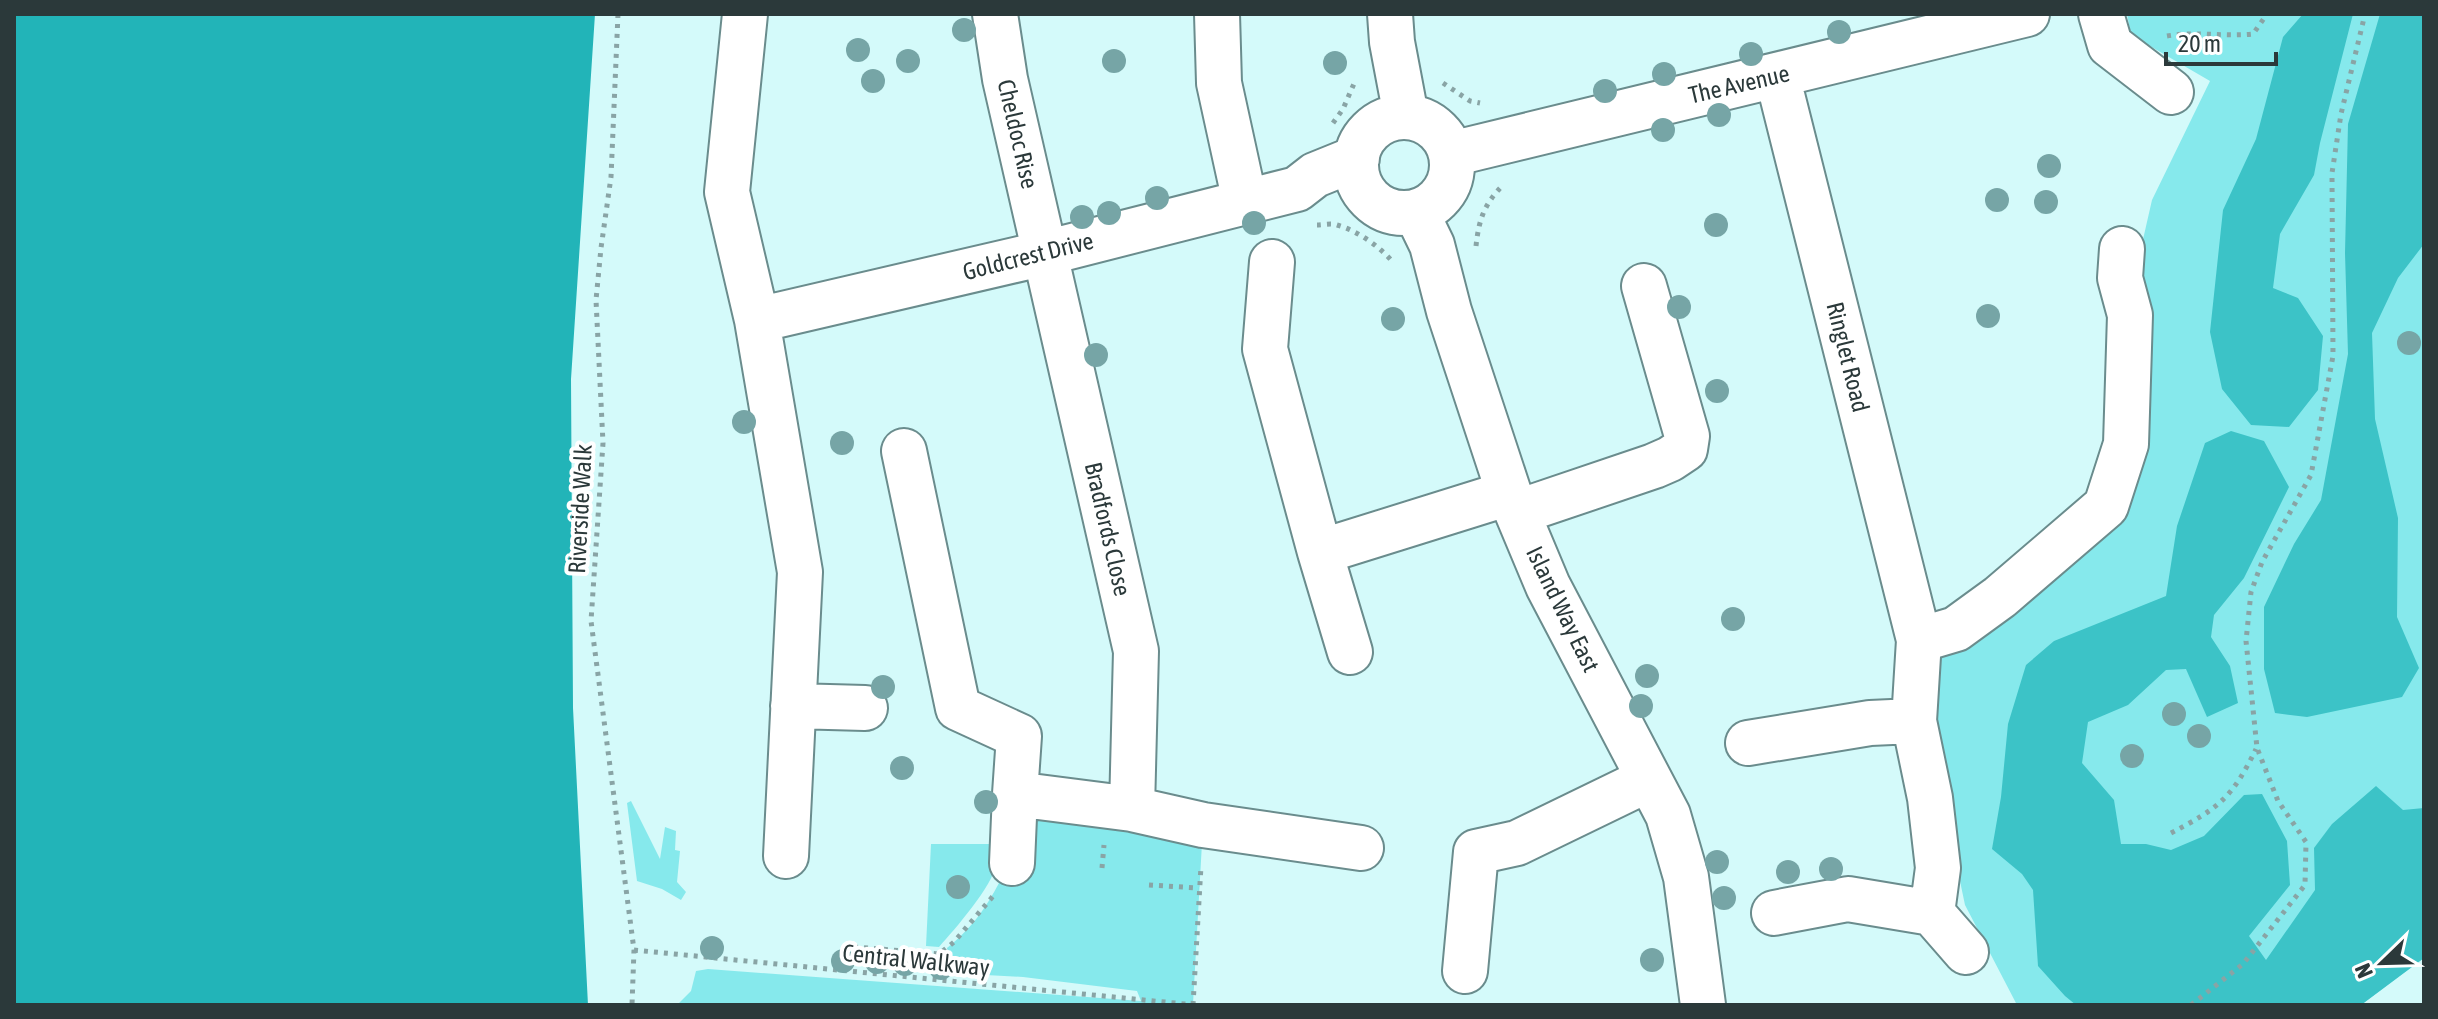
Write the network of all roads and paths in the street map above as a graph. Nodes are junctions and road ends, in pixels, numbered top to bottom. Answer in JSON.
{"nodes":[{"id":1,"x":618,"y":14,"type":"edge"},
{"id":2,"x":745,"y":14,"type":"edge"},
{"id":3,"x":995,"y":14,"type":"edge"},
{"id":4,"x":1217,"y":14,"type":"edge"},
{"id":5,"x":1390,"y":14,"type":"edge"},
{"id":6,"x":2027,"y":14,"type":"edge"},
{"id":7,"x":2267,"y":14,"type":"edge"},
{"id":8,"x":2365,"y":14,"type":"edge"},
{"id":9,"x":2105,"y":30,"type":"edge"},
{"id":10,"x":1777,"y":75,"type":"junction"},
{"id":11,"x":2171,"y":92,"type":"dead end"},
{"id":12,"x":1406,"y":116,"type":"junction"},
{"id":13,"x":1451,"y":154,"type":"junction"},
{"id":14,"x":1362,"y":177,"type":"junction"},
{"id":15,"x":1245,"y":202,"type":"junction"},
{"id":16,"x":1416,"y":212,"type":"junction"},
{"id":17,"x":2122,"y":249,"type":"dead end"},
{"id":18,"x":1045,"y":253,"type":"junction"},
{"id":19,"x":1272,"y":262,"type":"dead end"},
{"id":20,"x":1644,"y":286,"type":"dead end"},
{"id":21,"x":757,"y":320,"type":"junction"},
{"id":22,"x":904,"y":451,"type":"dead end"},
{"id":23,"x":1514,"y":502,"type":"junction"},
{"id":24,"x":1320,"y":552,"type":"junction"},
{"id":25,"x":1919,"y":640,"type":"junction"},
{"id":26,"x":1350,"y":652,"type":"dead end"},
{"id":27,"x":793,"y":706,"type":"junction"},
{"id":28,"x":865,"y":708,"type":"dead end"},
{"id":29,"x":1914,"y":721,"type":"junction"},
{"id":30,"x":1748,"y":743,"type":"dead end"},
{"id":31,"x":2257,"y":748,"type":"junction"},
{"id":32,"x":1649,"y":779,"type":"junction"},
{"id":33,"x":1015,"y":794,"type":"junction"},
{"id":34,"x":1132,"y":809,"type":"junction"},
{"id":35,"x":1203,"y":825,"type":"junction"},
{"id":36,"x":2171,"y":833,"type":"dead end"},
{"id":37,"x":1361,"y":848,"type":"dead end"},
{"id":38,"x":786,"y":856,"type":"dead end"},
{"id":39,"x":1012,"y":863,"type":"joint"},
{"id":40,"x":1149,"y":885,"type":"dead end"},
{"id":41,"x":1199,"y":888,"type":"junction"},
{"id":42,"x":1774,"y":913,"type":"dead end"},
{"id":43,"x":1932,"y":913,"type":"junction"},
{"id":44,"x":844,"y":946,"type":"dead end"},
{"id":45,"x":634,"y":950,"type":"junction"},
{"id":46,"x":1966,"y":952,"type":"dead end"},
{"id":47,"x":1465,"y":971,"type":"dead end"},
{"id":48,"x":1142,"y":1003,"type":"edge"},
{"id":49,"x":632,"y":1005,"type":"edge"},
{"id":50,"x":1194,"y":1005,"type":"edge"},
{"id":51,"x":1703,"y":1005,"type":"edge"},
{"id":52,"x":2191,"y":1005,"type":"edge"}],
"edges":[{"from":1,"to":45,"type":"path","name":"Riverside Walk"},
{"from":2,"to":21,"type":"street"},
{"from":3,"to":18,"type":"street","name":"Cheldoc Rise"},
{"from":4,"to":15,"type":"street"},
{"from":5,"to":12,"type":"street"},
{"from":6,"to":10,"type":"street","name":"The Avenue"},
{"from":7,"to":9,"type":"path"},
{"from":8,"to":31,"type":"path"},
{"from":9,"to":11,"type":"street"},
{"from":10,"to":13,"type":"street","name":"The Avenue"},
{"from":10,"to":25,"type":"street","name":"Ringlet Road"},
{"from":12,"to":13,"type":"street"},
{"from":12,"to":14,"type":"street"},
{"from":13,"to":16,"type":"street"},
{"from":14,"to":15,"type":"street","name":"Goldcrest Drive"},
{"from":14,"to":16,"type":"street"},
{"from":15,"to":18,"type":"street","name":"Goldcrest Drive"},
{"from":16,"to":23,"type":"street","name":"Island Way East"},
{"from":17,"to":25,"type":"street"},
{"from":18,"to":21,"type":"street","name":"Goldcrest Drive"},
{"from":18,"to":34,"type":"street","name":"Bradfords Close"},
{"from":19,"to":24,"type":"street"},
{"from":20,"to":23,"type":"street"},
{"from":21,"to":27,"type":"street"},
{"from":22,"to":33,"type":"street"},
{"from":23,"to":24,"type":"street"},
{"from":23,"to":32,"type":"street","name":"Island Way East"},
{"from":24,"to":26,"type":"street"},
{"from":25,"to":29,"type":"street","name":"Ringlet Road"},
{"from":27,"to":28,"type":"street"},
{"from":27,"to":38,"type":"street"},
{"from":29,"to":30,"type":"street"},
{"from":29,"to":43,"type":"street","name":"Ringlet Road"},
{"from":31,"to":36,"type":"path"},
{"from":31,"to":52,"type":"path"},
{"from":32,"to":47,"type":"street"},
{"from":32,"to":51,"type":"street","name":"Island Way East"},
{"from":33,"to":34,"type":"street"},
{"from":33,"to":39,"type":"street"},
{"from":34,"to":35,"type":"street"},
{"from":35,"to":37,"type":"street"},
{"from":35,"to":41,"type":"path"},
{"from":39,"to":44,"type":"path"},
{"from":40,"to":41,"type":"path"},
{"from":41,"to":50,"type":"path"},
{"from":42,"to":43,"type":"street"},
{"from":43,"to":46,"type":"street"},
{"from":45,"to":48,"type":"path","name":"Central Walkway"},
{"from":45,"to":49,"type":"path","name":"Riverside Walk"},
{"from":48,"to":50,"type":"path","name":"Central Walkway"}]}
